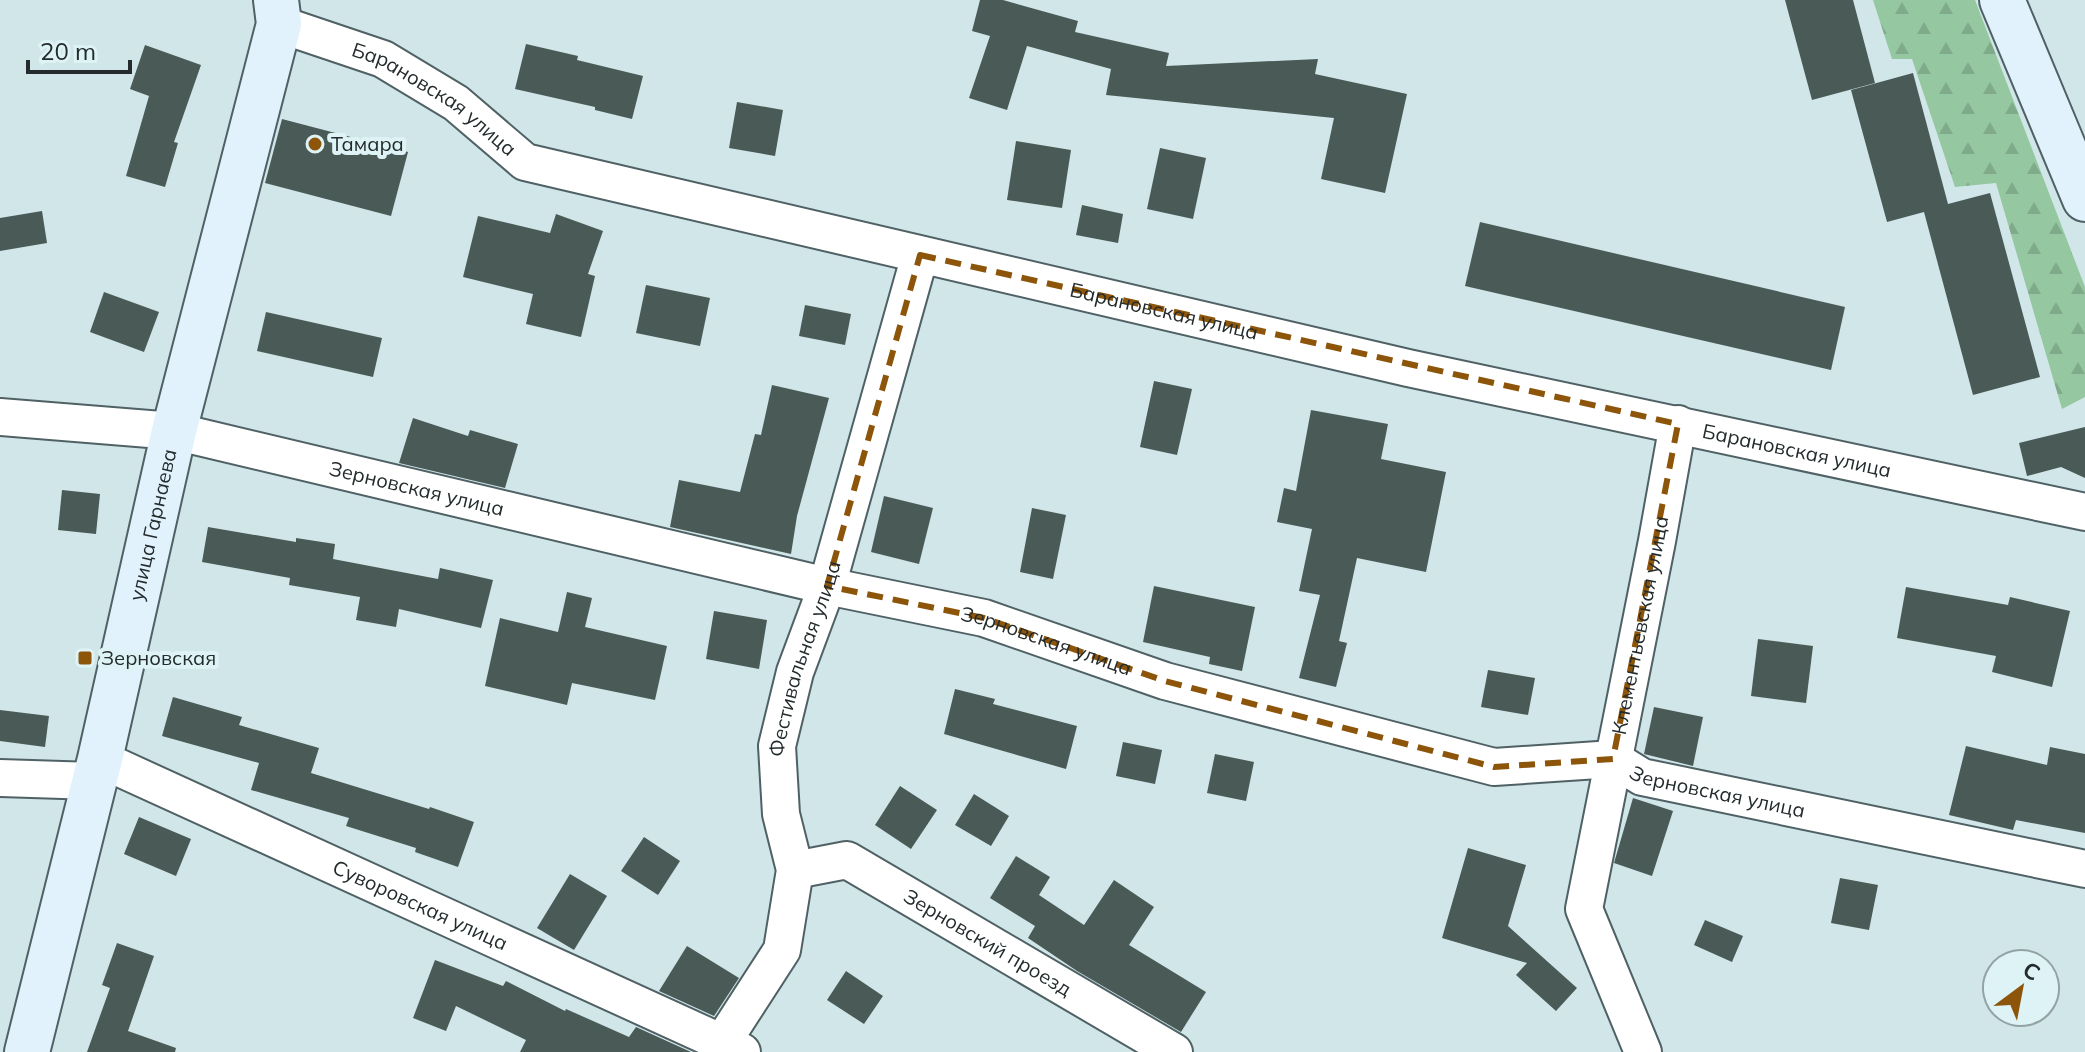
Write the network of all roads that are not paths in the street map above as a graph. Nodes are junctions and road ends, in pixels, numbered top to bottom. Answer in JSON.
{"nodes":[{"id":1,"x":2002,"y":0,"type":"edge"},
{"id":2,"x":278,"y":12,"type":"edge"},
{"id":3,"x":2085,"y":199,"type":"edge"},
{"id":4,"x":920,"y":255,"type":"junction"},
{"id":5,"x":0,"y":417,"type":"edge"},
{"id":6,"x":1678,"y":424,"type":"junction"},
{"id":7,"x":174,"y":431,"type":"junction"},
{"id":8,"x":2085,"y":512,"type":"edge"},
{"id":9,"x":827,"y":586,"type":"junction"},
{"id":10,"x":1613,"y":759,"type":"junction"},
{"id":11,"x":97,"y":770,"type":"junction"},
{"id":12,"x":0,"y":778,"type":"edge"},
{"id":13,"x":2085,"y":869,"type":"edge"},
{"id":14,"x":795,"y":870,"type":"junction"},
{"id":15,"x":34,"y":1049,"type":"edge"},
{"id":16,"x":727,"y":1049,"type":"edge"},
{"id":17,"x":1174,"y":1052,"type":"edge"},
{"id":18,"x":1643,"y":1052,"type":"edge"}],
"edges":[{"from":1,"to":3,"type":"street"},
{"from":2,"to":4,"type":"street","name":"Барановская улица"},
{"from":2,"to":7,"type":"street","name":"улица Гарнаева"},
{"from":4,"to":6,"type":"street","name":"Барановская улица"},
{"from":4,"to":9,"type":"street","name":"Фестивальная улица"},
{"from":5,"to":7,"type":"street","name":"Зерновская улица"},
{"from":6,"to":8,"type":"street","name":"Барановская улица"},
{"from":6,"to":10,"type":"street","name":"Клементьевская улица"},
{"from":7,"to":9,"type":"street","name":"Зерновская улица"},
{"from":7,"to":11,"type":"street","name":"улица Гарнаева"},
{"from":9,"to":10,"type":"street","name":"Зерновская улица"},
{"from":9,"to":14,"type":"street","name":"Фестивальная улица"},
{"from":10,"to":13,"type":"street","name":"Зерновская улица"},
{"from":10,"to":18,"type":"street","name":"Клементьевская улица"},
{"from":11,"to":12,"type":"street","name":"Суворовская улица"},
{"from":11,"to":15,"type":"street","name":"улица Гарнаева"},
{"from":11,"to":16,"type":"street","name":"Суворовская улица"},
{"from":14,"to":16,"type":"street","name":"Фестивальная улица"},
{"from":14,"to":17,"type":"street","name":"Зерновский проезд"}]}
